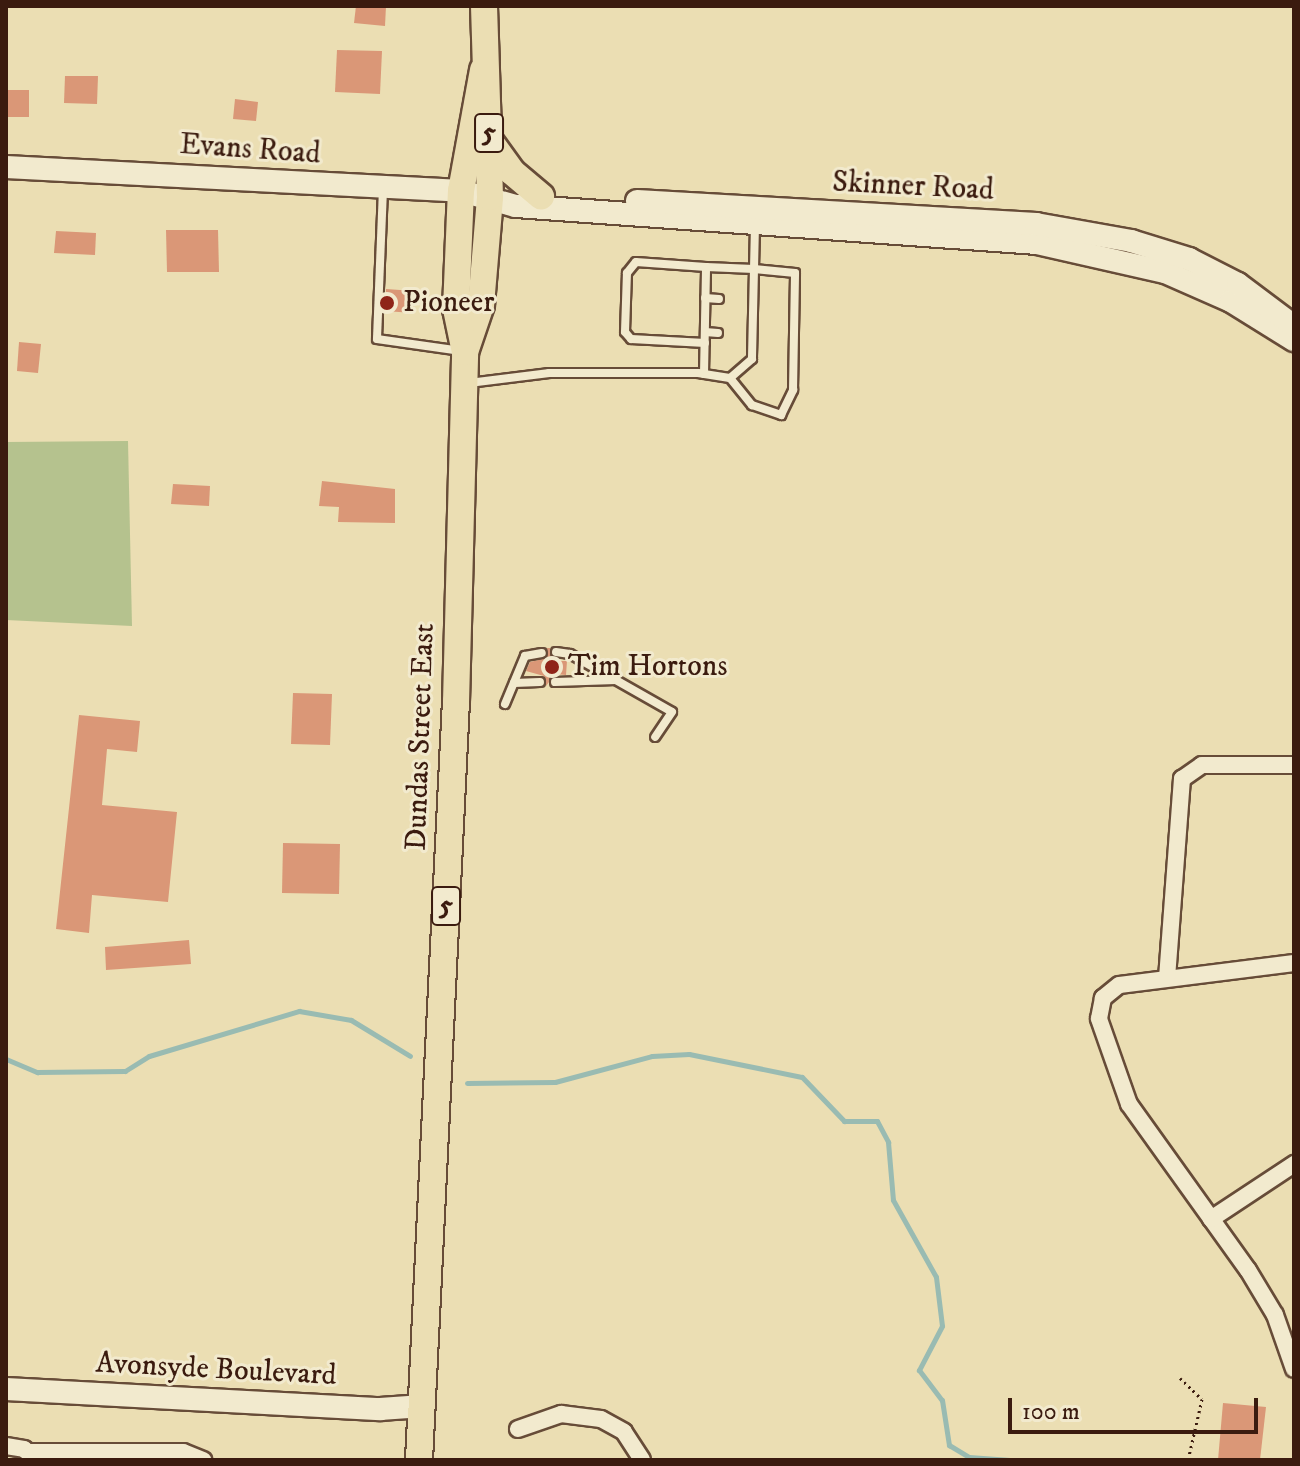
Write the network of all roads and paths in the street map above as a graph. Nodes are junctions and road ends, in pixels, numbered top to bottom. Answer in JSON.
{"nodes":[{"id":1,"x":484,"y":6,"type":"edge"},
{"id":2,"x":483,"y":70,"type":"junction"},
{"id":3,"x":489,"y":140,"type":"junction"},
{"id":4,"x":6,"y":167,"type":"edge"},
{"id":5,"x":383,"y":189,"type":"junction"},
{"id":6,"x":461,"y":191,"type":"junction"},
{"id":7,"x":541,"y":196,"type":"junction"},
{"id":8,"x":498,"y":199,"type":"junction"},
{"id":9,"x":755,"y":226,"type":"junction"},
{"id":10,"x":706,"y":267,"type":"junction"},
{"id":11,"x":754,"y":269,"type":"junction"},
{"id":12,"x":705,"y":298,"type":"junction"},
{"id":13,"x":719,"y":299,"type":"dead end"},
{"id":14,"x":1294,"y":326,"type":"edge"},
{"id":15,"x":705,"y":332,"type":"junction"},
{"id":16,"x":718,"y":333,"type":"dead end"},
{"id":17,"x":1294,"y":340,"type":"edge"},
{"id":18,"x":705,"y":343,"type":"junction"},
{"id":19,"x":465,"y":352,"type":"junction"},
{"id":20,"x":704,"y":374,"type":"junction"},
{"id":21,"x":730,"y":378,"type":"junction"},
{"id":22,"x":465,"y":384,"type":"junction"},
{"id":23,"x":556,"y":652,"type":"dead end"},
{"id":24,"x":542,"y":653,"type":"dead end"},
{"id":25,"x":617,"y":680,"type":"junction"},
{"id":26,"x":540,"y":682,"type":"dead end"},
{"id":27,"x":555,"y":682,"type":"dead end"},
{"id":28,"x":514,"y":683,"type":"junction"},
{"id":29,"x":505,"y":704,"type":"dead end"},
{"id":30,"x":655,"y":737,"type":"dead end"},
{"id":31,"x":1294,"y":765,"type":"edge"},
{"id":32,"x":1294,"y":963,"type":"edge"},
{"id":33,"x":1167,"y":978,"type":"junction"},
{"id":34,"x":1294,"y":1164,"type":"edge"},
{"id":35,"x":1211,"y":1219,"type":"junction"},
{"id":36,"x":1294,"y":1369,"type":"edge"},
{"id":37,"x":1180,"y":1378,"type":"dead end"},
{"id":38,"x":6,"y":1389,"type":"edge"},
{"id":39,"x":423,"y":1406,"type":"junction"},
{"id":40,"x":518,"y":1429,"type":"dead end"},
{"id":41,"x":6,"y":1446,"type":"edge"},
{"id":42,"x":34,"y":1456,"type":"edge"},
{"id":43,"x":203,"y":1460,"type":"edge"},
{"id":44,"x":419,"y":1460,"type":"edge"},
{"id":45,"x":642,"y":1460,"type":"edge"},
{"id":46,"x":1188,"y":1460,"type":"edge"}],
"edges":[{"from":1,"to":2,"type":"main road","name":"Dundas Street East","number":"5"},
{"from":2,"to":3,"type":"main road","name":"Dundas Street East","number":"5"},
{"from":2,"to":6,"type":"main road","name":"Dundas Street East"},
{"from":3,"to":7,"type":"main road"},
{"from":3,"to":8,"type":"main road","name":"Dundas Street East","number":"5"},
{"from":4,"to":5,"type":"street","name":"Evans Road"},
{"from":5,"to":6,"type":"street","name":"Evans Road"},
{"from":5,"to":19,"type":"lane"},
{"from":6,"to":8,"type":"street","name":"Evans Road"},
{"from":6,"to":19,"type":"main road","name":"Dundas Street East"},
{"from":7,"to":8,"type":"street","name":"Skinner Road"},
{"from":7,"to":14,"type":"street","name":"Skinner Road"},
{"from":8,"to":9,"type":"street","name":"Skinner Road"},
{"from":8,"to":19,"type":"main road","name":"Dundas Street East","number":"5"},
{"from":9,"to":11,"type":"lane"},
{"from":9,"to":17,"type":"street","name":"Skinner Road"},
{"from":10,"to":11,"type":"lane"},
{"from":10,"to":12,"type":"lane"},
{"from":10,"to":18,"type":"lane"},
{"from":11,"to":21,"type":"lane"},
{"from":11,"to":21,"type":"lane"},
{"from":12,"to":13,"type":"lane"},
{"from":12,"to":15,"type":"lane"},
{"from":15,"to":16,"type":"lane"},
{"from":15,"to":18,"type":"lane"},
{"from":18,"to":20,"type":"lane"},
{"from":19,"to":22,"type":"main road","name":"Dundas Street East","number":"5"},
{"from":20,"to":21,"type":"lane"},
{"from":20,"to":22,"type":"lane"},
{"from":22,"to":39,"type":"main road","name":"Dundas Street East","number":"5"},
{"from":23,"to":25,"type":"lane"},
{"from":24,"to":28,"type":"lane"},
{"from":25,"to":27,"type":"lane"},
{"from":25,"to":30,"type":"lane"},
{"from":26,"to":28,"type":"lane"},
{"from":28,"to":29,"type":"lane"},
{"from":31,"to":33,"type":"street"},
{"from":32,"to":33,"type":"street"},
{"from":33,"to":35,"type":"street"},
{"from":34,"to":35,"type":"street"},
{"from":35,"to":36,"type":"street"},
{"from":37,"to":46,"type":"path"},
{"from":38,"to":39,"type":"street","name":"Avonsyde Boulevard"},
{"from":39,"to":44,"type":"main road","name":"Dundas Street East","number":"5"},
{"from":40,"to":45,"type":"street"},
{"from":41,"to":42,"type":"street"},
{"from":42,"to":43,"type":"street"}]}
